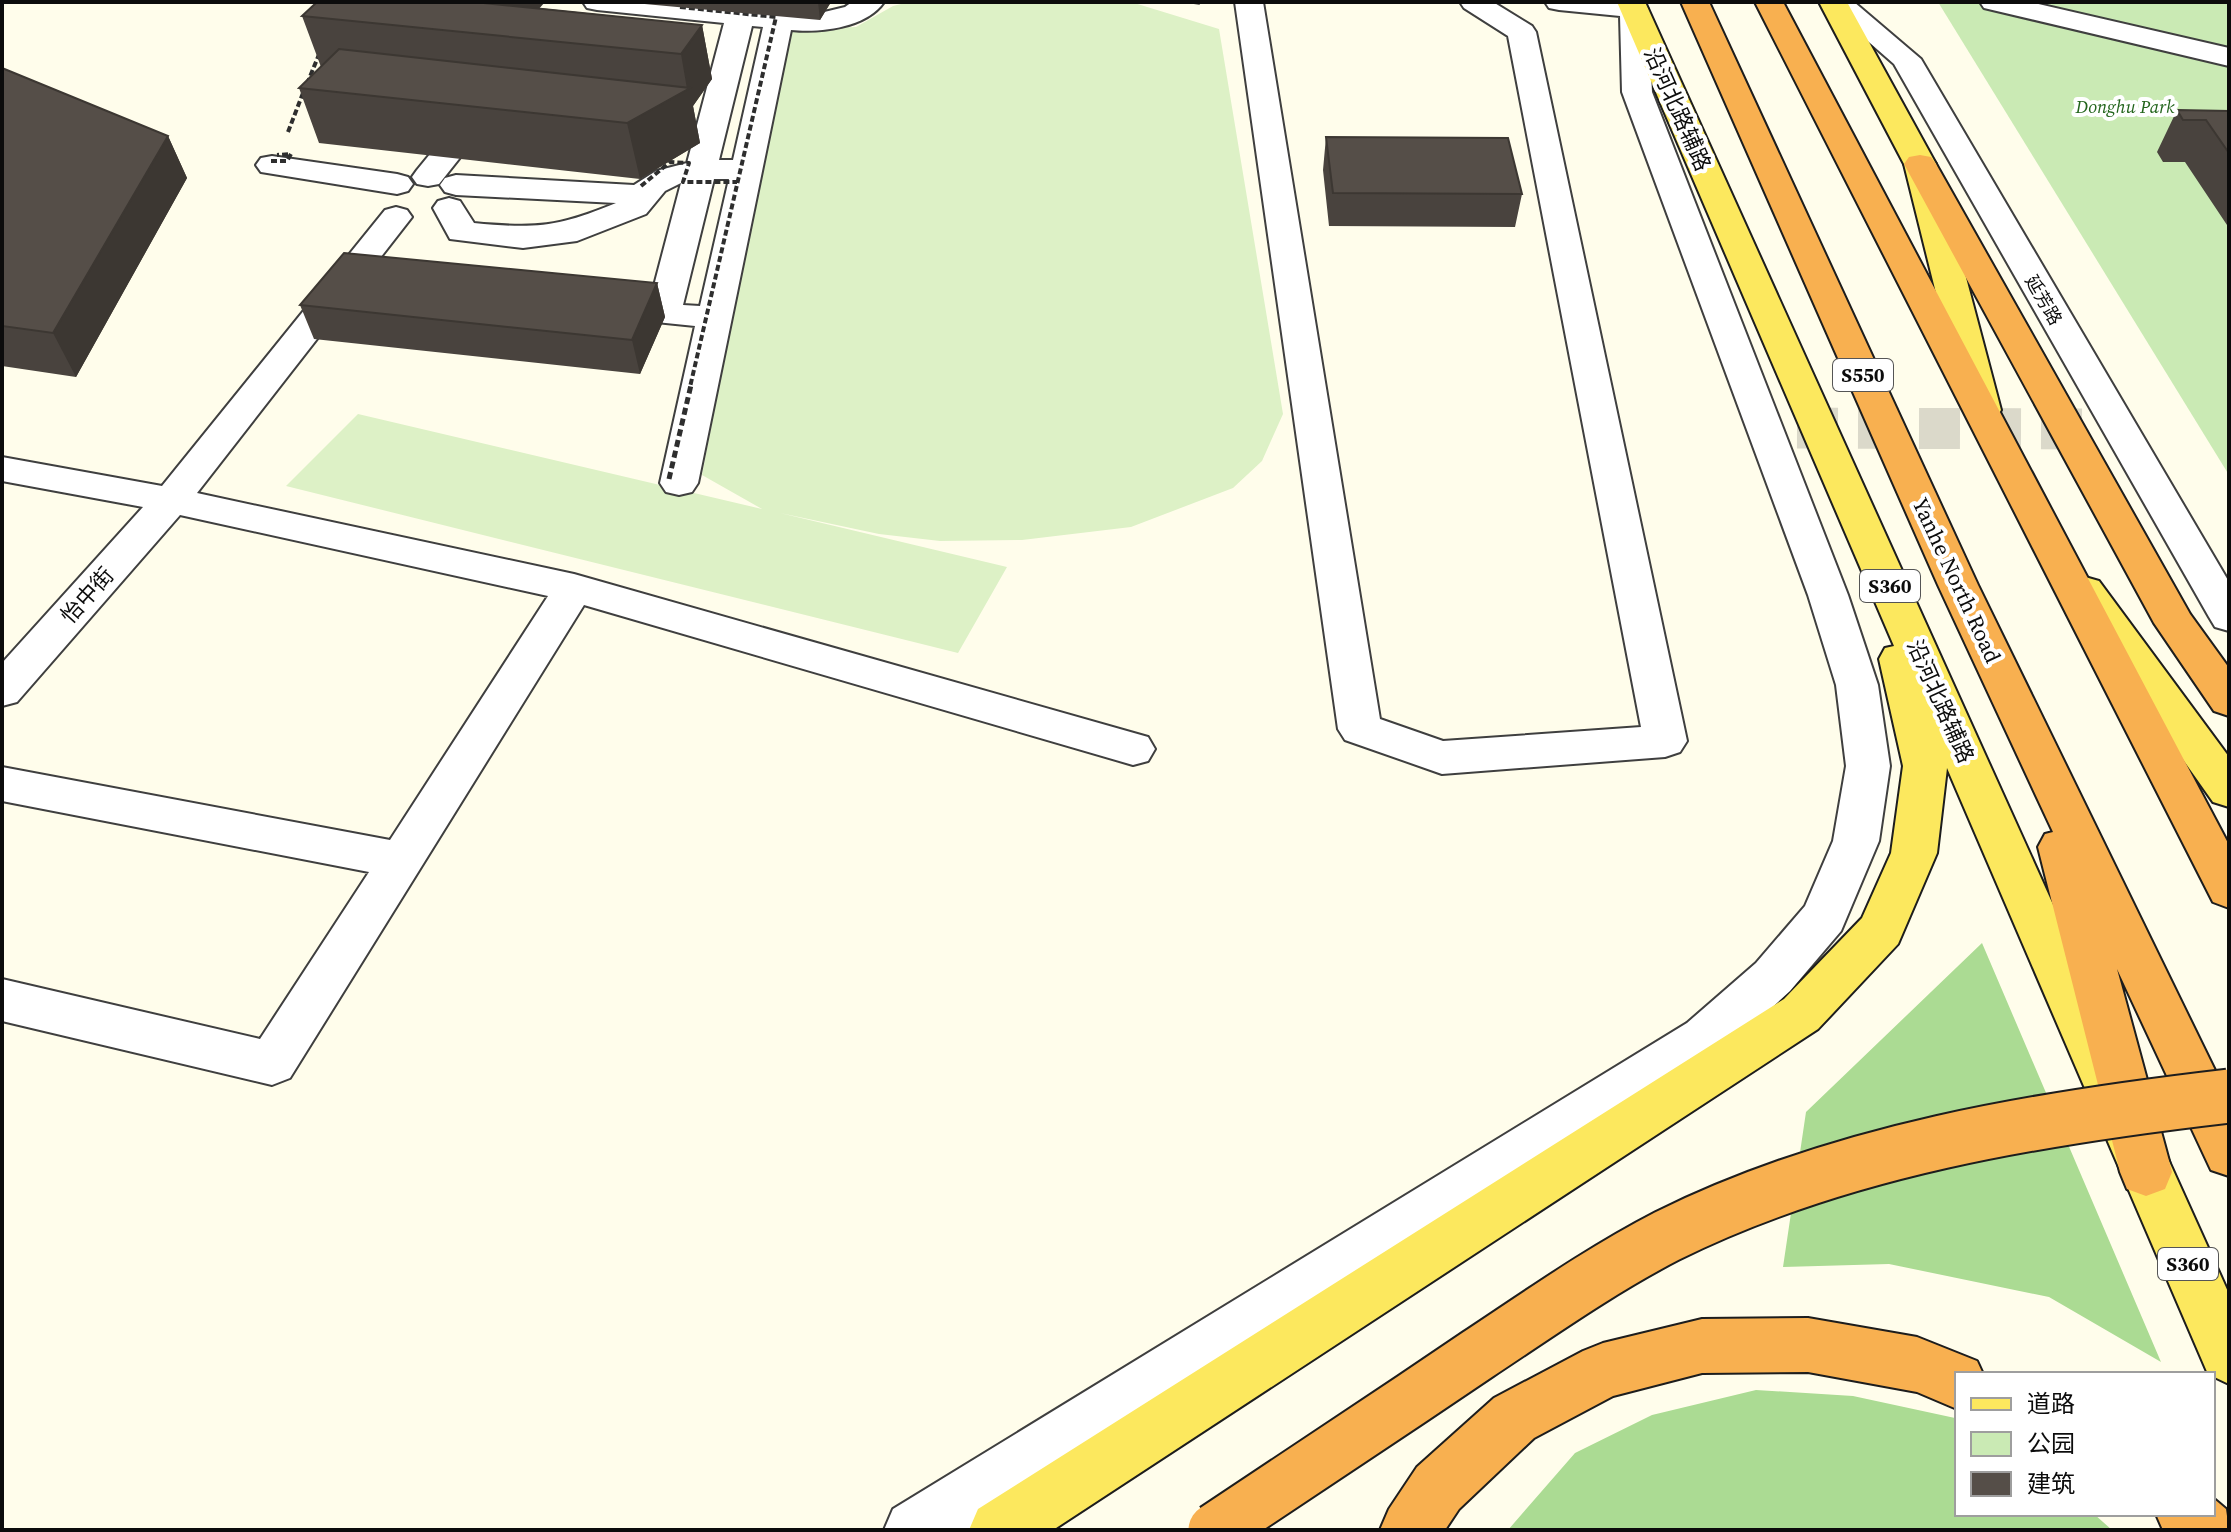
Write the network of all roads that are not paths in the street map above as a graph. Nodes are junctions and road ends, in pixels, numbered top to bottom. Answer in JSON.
{"nodes":[{"id":1,"x":597,"y":2,"type":"edge"},
{"id":2,"x":870,"y":2,"type":"edge"},
{"id":3,"x":1249,"y":2,"type":"edge"},
{"id":4,"x":1474,"y":2,"type":"edge"},
{"id":5,"x":1559,"y":2,"type":"edge"},
{"id":6,"x":1769,"y":2,"type":"edge"},
{"id":7,"x":1835,"y":2,"type":"edge"},
{"id":8,"x":1994,"y":2,"type":"edge"},
{"id":9,"x":1632,"y":5,"type":"edge"},
{"id":10,"x":1696,"y":6,"type":"edge"},
{"id":11,"x":740,"y":16,"type":"junction"},
{"id":12,"x":779,"y":20,"type":"junction"},
{"id":13,"x":2229,"y":57,"type":"edge"},
{"id":14,"x":514,"y":111,"type":"edge"},
{"id":15,"x":695,"y":132,"type":"junction"},
{"id":16,"x":754,"y":133,"type":"junction"},
{"id":17,"x":275,"y":156,"type":"road end"},
{"id":18,"x":1920,"y":164,"type":"junction"},
{"id":19,"x":701,"y":169,"type":"junction"},
{"id":20,"x":742,"y":176,"type":"junction"},
{"id":21,"x":444,"y":190,"type":"junction"},
{"id":22,"x":640,"y":191,"type":"junction"},
{"id":23,"x":397,"y":201,"type":"junction"},
{"id":24,"x":568,"y":303,"type":"edge"},
{"id":25,"x":664,"y":313,"type":"junction"},
{"id":26,"x":714,"y":318,"type":"junction"},
{"id":27,"x":1986,"y":422,"type":"junction"},
{"id":28,"x":2,"y":469,"type":"edge"},
{"id":29,"x":674,"y":481,"type":"road end"},
{"id":30,"x":171,"y":500,"type":"junction"},
{"id":31,"x":2044,"y":534,"type":"junction"},
{"id":32,"x":1875,"y":551,"type":"junction"},
{"id":33,"x":574,"y":588,"type":"junction"},
{"id":34,"x":2229,"y":617,"type":"edge"},
{"id":35,"x":2,"y":691,"type":"edge"},
{"id":36,"x":2229,"y":700,"type":"edge"},
{"id":37,"x":2035,"y":748,"type":"junction"},
{"id":38,"x":1133,"y":749,"type":"dead end"},
{"id":39,"x":2,"y":784,"type":"edge"},
{"id":40,"x":2229,"y":790,"type":"edge"},
{"id":41,"x":402,"y":860,"type":"junction"},
{"id":42,"x":2229,"y":889,"type":"edge"},
{"id":43,"x":2,"y":1000,"type":"edge"},
{"id":44,"x":2229,"y":1096,"type":"edge"},
{"id":45,"x":2229,"y":1153,"type":"edge"},
{"id":46,"x":2146,"y":1172,"type":"junction"},
{"id":47,"x":2229,"y":1357,"type":"edge"},
{"id":48,"x":1955,"y":1380,"type":"edge"},
{"id":49,"x":2188,"y":1516,"type":"edge"},
{"id":50,"x":914,"y":1530,"type":"edge"},
{"id":51,"x":999,"y":1530,"type":"edge"},
{"id":52,"x":1215,"y":1530,"type":"edge"},
{"id":53,"x":1410,"y":1530,"type":"edge"},
{"id":54,"x":2205,"y":1530,"type":"edge"}],
"edges":[{"from":1,"to":11,"type":"street"},
{"from":2,"to":12,"type":"street"},
{"from":3,"to":4,"type":"street"},
{"from":5,"to":9,"type":"street"},
{"from":6,"to":27,"type":"highway"},
{"from":7,"to":18,"type":"main road"},
{"from":7,"to":34,"type":"street","name":"延芳路"},
{"from":8,"to":13,"type":"street"},
{"from":9,"to":32,"type":"main road","name":"沿河北路辅路","number":"S360"},
{"from":9,"to":50,"type":"street"},
{"from":10,"to":37,"type":"highway","name":"Yanhe North Road","number":"S550"},
{"from":11,"to":12,"type":"street"},
{"from":11,"to":15,"type":"street"},
{"from":12,"to":16,"type":"street"},
{"from":14,"to":21,"type":"street"},
{"from":15,"to":16,"type":"street"},
{"from":15,"to":19,"type":"street"},
{"from":16,"to":20,"type":"street"},
{"from":17,"to":23,"type":"street"},
{"from":18,"to":27,"type":"main road"},
{"from":18,"to":36,"type":"highway"},
{"from":19,"to":20,"type":"street"},
{"from":19,"to":22,"type":"street"},
{"from":19,"to":25,"type":"street"},
{"from":20,"to":26,"type":"street"},
{"from":21,"to":22,"type":"street"},
{"from":21,"to":22,"type":"street"},
{"from":21,"to":23,"type":"street"},
{"from":23,"to":30,"type":"street","name":"怡中街"},
{"from":24,"to":25,"type":"street"},
{"from":25,"to":26,"type":"street"},
{"from":26,"to":29,"type":"street"},
{"from":27,"to":31,"type":"highway"},
{"from":28,"to":30,"type":"street"},
{"from":30,"to":33,"type":"street"},
{"from":30,"to":35,"type":"street","name":"怡中街"},
{"from":31,"to":40,"type":"main road"},
{"from":31,"to":42,"type":"highway"},
{"from":32,"to":46,"type":"main road","name":"沿河北路辅路","number":"S360"},
{"from":32,"to":51,"type":"main road"},
{"from":33,"to":38,"type":"street"},
{"from":33,"to":41,"type":"street"},
{"from":37,"to":45,"type":"highway","name":"Yanhe North Road","number":"S550"},
{"from":37,"to":46,"type":"highway"},
{"from":39,"to":41,"type":"street"},
{"from":41,"to":43,"type":"street"},
{"from":44,"to":52,"type":"highway","bridge":true},
{"from":46,"to":47,"type":"main road","name":"沿河北路辅路","number":"S360"},
{"from":48,"to":53,"type":"highway"},
{"from":49,"to":54,"type":"highway"}]}
